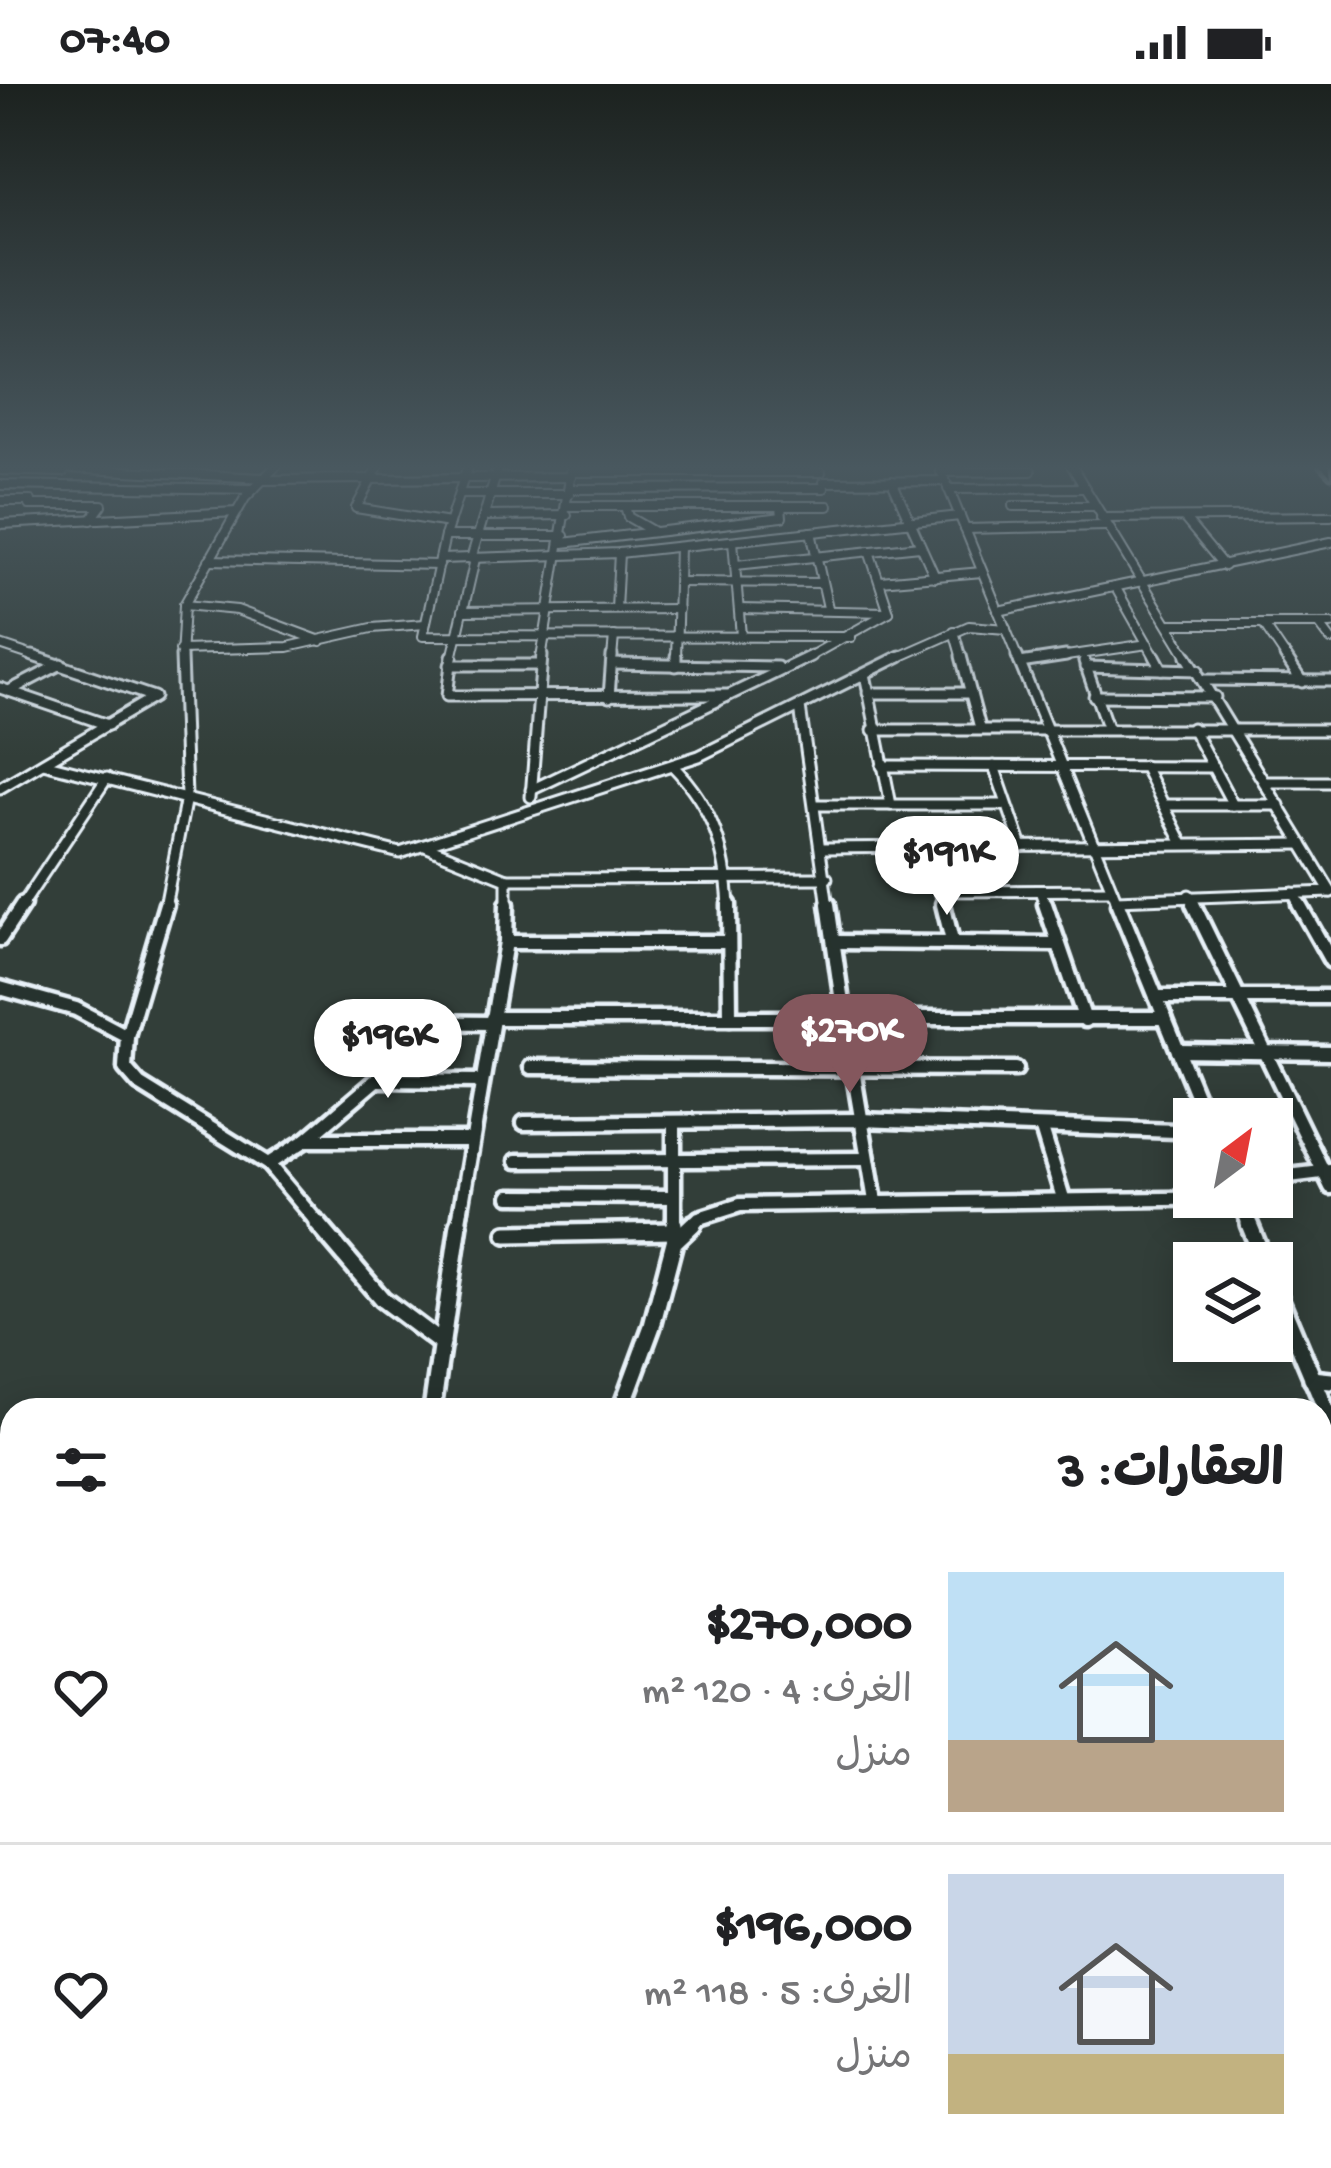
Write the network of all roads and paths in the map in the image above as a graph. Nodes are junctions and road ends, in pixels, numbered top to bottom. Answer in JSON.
{"nodes":[{"id":1,"x":208,"y":562,"type":"edge"},
{"id":2,"x":439,"y":562,"type":"edge"},
{"id":3,"x":472,"y":562,"type":"edge"},
{"id":4,"x":558,"y":562,"type":"edge"},
{"id":5,"x":619,"y":562,"type":"edge"},
{"id":6,"x":679,"y":562,"type":"edge"},
{"id":7,"x":761,"y":562,"type":"edge"},
{"id":8,"x":818,"y":562,"type":"edge"},
{"id":9,"x":873,"y":562,"type":"edge"},
{"id":10,"x":928,"y":562,"type":"edge"},
{"id":11,"x":978,"y":562,"type":"edge"},
{"id":12,"x":1128,"y":562,"type":"edge"},
{"id":13,"x":1221,"y":562,"type":"edge"},
{"id":14,"x":1241,"y":562,"type":"edge"},
{"id":15,"x":736,"y":565,"type":"joint"},
{"id":16,"x":1224,"y":566,"type":"junction"},
{"id":17,"x":982,"y":572,"type":"junction"},
{"id":18,"x":935,"y":577,"type":"junction"},
{"id":19,"x":880,"y":581,"type":"junction"},
{"id":20,"x":679,"y":582,"type":"junction"},
{"id":21,"x":822,"y":583,"type":"junction"},
{"id":22,"x":737,"y":584,"type":"junction"},
{"id":23,"x":1142,"y":584,"type":"junction"},
{"id":24,"x":436,"y":585,"type":"junction"},
{"id":25,"x":468,"y":585,"type":"junction"},
{"id":26,"x":1117,"y":590,"type":"junction"},
{"id":27,"x":184,"y":605,"type":"junction"},
{"id":28,"x":828,"y":608,"type":"junction"},
{"id":29,"x":616,"y":609,"type":"junction"},
{"id":30,"x":678,"y":609,"type":"junction"},
{"id":31,"x":739,"y":609,"type":"junction"},
{"id":32,"x":464,"y":611,"type":"junction"},
{"id":33,"x":548,"y":611,"type":"junction"},
{"id":34,"x":998,"y":611,"type":"junction"},
{"id":35,"x":889,"y":612,"type":"junction"},
{"id":36,"x":425,"y":624,"type":"junction"},
{"id":37,"x":1319,"y":624,"type":"junction"},
{"id":38,"x":1331,"y":624,"type":"edge"},
{"id":39,"x":1171,"y":625,"type":"junction"},
{"id":40,"x":1264,"y":625,"type":"junction"},
{"id":41,"x":1006,"y":628,"type":"junction"},
{"id":42,"x":954,"y":631,"type":"junction"},
{"id":43,"x":614,"y":636,"type":"junction"},
{"id":44,"x":455,"y":637,"type":"junction"},
{"id":45,"x":543,"y":637,"type":"junction"},
{"id":46,"x":741,"y":637,"type":"junction"},
{"id":47,"x":851,"y":637,"type":"junction"},
{"id":48,"x":678,"y":638,"type":"junction"},
{"id":49,"x":1331,"y":640,"type":"edge"},
{"id":50,"x":321,"y":641,"type":"junction"},
{"id":51,"x":1148,"y":644,"type":"junction"},
{"id":52,"x":0,"y":645,"type":"edge"},
{"id":53,"x":180,"y":650,"type":"junction"},
{"id":54,"x":1083,"y":654,"type":"junction"},
{"id":55,"x":1019,"y":663,"type":"junction"},
{"id":56,"x":61,"y":664,"type":"junction"},
{"id":57,"x":612,"y":664,"type":"junction"},
{"id":58,"x":450,"y":665,"type":"junction"},
{"id":59,"x":540,"y":665,"type":"junction"},
{"id":60,"x":676,"y":666,"type":"junction"},
{"id":61,"x":1085,"y":667,"type":"junction"},
{"id":62,"x":784,"y":668,"type":"junction"},
{"id":63,"x":1162,"y":669,"type":"junction"},
{"id":64,"x":865,"y":674,"type":"junction"},
{"id":65,"x":1202,"y":675,"type":"junction"},
{"id":66,"x":1331,"y":681,"type":"edge"},
{"id":67,"x":1302,"y":682,"type":"junction"},
{"id":68,"x":3,"y":691,"type":"edge"},
{"id":69,"x":868,"y":693,"type":"junction"},
{"id":70,"x":971,"y":693,"type":"junction"},
{"id":71,"x":729,"y":695,"type":"junction"},
{"id":72,"x":1094,"y":696,"type":"junction"},
{"id":73,"x":537,"y":697,"type":"junction"},
{"id":74,"x":609,"y":697,"type":"junction"},
{"id":75,"x":1215,"y":697,"type":"junction"},
{"id":76,"x":800,"y":707,"type":"junction"},
{"id":77,"x":108,"y":725,"type":"junction"},
{"id":78,"x":980,"y":728,"type":"junction"},
{"id":79,"x":1046,"y":728,"type":"junction"},
{"id":80,"x":1107,"y":728,"type":"junction"},
{"id":81,"x":1192,"y":728,"type":"junction"},
{"id":82,"x":1235,"y":729,"type":"junction"},
{"id":83,"x":873,"y":730,"type":"junction"},
{"id":84,"x":1331,"y":730,"type":"edge"},
{"id":85,"x":43,"y":763,"type":"junction"},
{"id":86,"x":673,"y":766,"type":"junction"},
{"id":87,"x":882,"y":766,"type":"junction"},
{"id":88,"x":994,"y":766,"type":"junction"},
{"id":89,"x":1061,"y":766,"type":"junction"},
{"id":90,"x":1144,"y":766,"type":"junction"},
{"id":91,"x":1212,"y":767,"type":"junction"},
{"id":92,"x":106,"y":778,"type":"junction"},
{"id":93,"x":1266,"y":782,"type":"junction"},
{"id":94,"x":1331,"y":782,"type":"edge"},
{"id":95,"x":0,"y":788,"type":"edge"},
{"id":96,"x":531,"y":790,"type":"junction"},
{"id":97,"x":185,"y":797,"type":"junction"},
{"id":98,"x":891,"y":805,"type":"junction"},
{"id":99,"x":1006,"y":805,"type":"junction"},
{"id":100,"x":1164,"y":805,"type":"junction"},
{"id":101,"x":1233,"y":805,"type":"junction"},
{"id":102,"x":1279,"y":805,"type":"junction"},
{"id":103,"x":817,"y":806,"type":"junction"},
{"id":104,"x":530,"y":809,"type":"junction"},
{"id":105,"x":1184,"y":844,"type":"junction"},
{"id":106,"x":1302,"y":844,"type":"junction"},
{"id":107,"x":425,"y":846,"type":"junction"},
{"id":108,"x":929,"y":847,"type":"junction"},
{"id":109,"x":1022,"y":847,"type":"junction"},
{"id":110,"x":823,"y":848,"type":"junction"},
{"id":111,"x":1095,"y":848,"type":"junction"},
{"id":112,"x":725,"y":877,"type":"junction"},
{"id":113,"x":827,"y":878,"type":"junction"},
{"id":114,"x":507,"y":879,"type":"junction"},
{"id":115,"x":939,"y":891,"type":"junction"},
{"id":116,"x":1040,"y":891,"type":"junction"},
{"id":117,"x":1331,"y":892,"type":"edge"},
{"id":118,"x":1293,"y":893,"type":"junction"},
{"id":119,"x":1114,"y":895,"type":"junction"},
{"id":120,"x":1189,"y":895,"type":"junction"},
{"id":121,"x":0,"y":939,"type":"edge"},
{"id":122,"x":952,"y":941,"type":"junction"},
{"id":123,"x":506,"y":942,"type":"junction"},
{"id":124,"x":728,"y":942,"type":"junction"},
{"id":125,"x":837,"y":942,"type":"junction"},
{"id":126,"x":1057,"y":944,"type":"junction"},
{"id":127,"x":1331,"y":962,"type":"edge"},
{"id":128,"x":0,"y":988,"type":"edge"},
{"id":129,"x":1238,"y":996,"type":"junction"},
{"id":130,"x":1156,"y":997,"type":"junction"},
{"id":131,"x":1331,"y":997,"type":"edge"},
{"id":132,"x":844,"y":1016,"type":"junction"},
{"id":133,"x":730,"y":1018,"type":"junction"},
{"id":134,"x":1165,"y":1018,"type":"junction"},
{"id":135,"x":1085,"y":1020,"type":"junction"},
{"id":136,"x":492,"y":1021,"type":"junction"},
{"id":137,"x":127,"y":1036,"type":"junction"},
{"id":138,"x":1178,"y":1051,"type":"junction"},
{"id":139,"x":1265,"y":1052,"type":"junction"},
{"id":140,"x":1331,"y":1052,"type":"edge"},
{"id":141,"x":530,"y":1067,"type":"dead end"},
{"id":142,"x":853,"y":1070,"type":"junction"},
{"id":143,"x":1016,"y":1070,"type":"dead end"},
{"id":144,"x":377,"y":1079,"type":"junction"},
{"id":145,"x":481,"y":1081,"type":"junction"},
{"id":146,"x":1197,"y":1098,"type":"edge"},
{"id":147,"x":860,"y":1120,"type":"junction"},
{"id":148,"x":524,"y":1123,"type":"dead end"},
{"id":149,"x":674,"y":1123,"type":"junction"},
{"id":150,"x":1042,"y":1129,"type":"junction"},
{"id":151,"x":1173,"y":1131,"type":"edge"},
{"id":152,"x":306,"y":1140,"type":"junction"},
{"id":153,"x":471,"y":1140,"type":"junction"},
{"id":154,"x":867,"y":1159,"type":"junction"},
{"id":155,"x":517,"y":1161,"type":"dead end"},
{"id":156,"x":674,"y":1162,"type":"junction"},
{"id":157,"x":268,"y":1164,"type":"junction"},
{"id":158,"x":1328,"y":1172,"type":"edge"},
{"id":159,"x":1293,"y":1176,"type":"edge"},
{"id":160,"x":1331,"y":1187,"type":"edge"},
{"id":161,"x":510,"y":1196,"type":"dead end"},
{"id":162,"x":674,"y":1197,"type":"junction"},
{"id":163,"x":1173,"y":1197,"type":"edge"},
{"id":164,"x":1063,"y":1198,"type":"junction"},
{"id":165,"x":875,"y":1201,"type":"junction"},
{"id":166,"x":507,"y":1234,"type":"dead end"},
{"id":167,"x":674,"y":1237,"type":"junction"},
{"id":168,"x":1293,"y":1332,"type":"edge"},
{"id":169,"x":442,"y":1344,"type":"junction"},
{"id":170,"x":1312,"y":1379,"type":"junction"},
{"id":171,"x":1331,"y":1381,"type":"edge"},
{"id":172,"x":434,"y":1398,"type":"edge"},
{"id":173,"x":625,"y":1398,"type":"edge"},
{"id":174,"x":1320,"y":1398,"type":"edge"}],
"edges":[{"from":1,"to":27,"type":"street"},
{"from":2,"to":24,"type":"street"},
{"from":3,"to":25,"type":"street"},
{"from":4,"to":33,"type":"street"},
{"from":5,"to":29,"type":"street"},
{"from":6,"to":20,"type":"street"},
{"from":7,"to":15,"type":"street"},
{"from":8,"to":21,"type":"street"},
{"from":9,"to":19,"type":"street"},
{"from":10,"to":18,"type":"street"},
{"from":11,"to":17,"type":"street"},
{"from":12,"to":23,"type":"street"},
{"from":13,"to":16,"type":"street"},
{"from":14,"to":16,"type":"street"},
{"from":15,"to":22,"type":"street"},
{"from":16,"to":23,"type":"street"},
{"from":17,"to":18,"type":"street"},
{"from":17,"to":34,"type":"street"},
{"from":18,"to":19,"type":"street"},
{"from":19,"to":35,"type":"street"},
{"from":20,"to":22,"type":"street"},
{"from":20,"to":30,"type":"street"},
{"from":21,"to":22,"type":"street"},
{"from":21,"to":28,"type":"street"},
{"from":22,"to":31,"type":"street"},
{"from":23,"to":26,"type":"street"},
{"from":23,"to":39,"type":"street"},
{"from":24,"to":25,"type":"street"},
{"from":24,"to":36,"type":"street"},
{"from":25,"to":32,"type":"street"},
{"from":26,"to":34,"type":"street"},
{"from":26,"to":51,"type":"street"},
{"from":27,"to":50,"type":"street"},
{"from":27,"to":53,"type":"street"},
{"from":28,"to":31,"type":"street"},
{"from":28,"to":35,"type":"street"},
{"from":29,"to":30,"type":"street"},
{"from":29,"to":33,"type":"street"},
{"from":30,"to":48,"type":"street"},
{"from":31,"to":46,"type":"street"},
{"from":32,"to":33,"type":"street"},
{"from":32,"to":44,"type":"street"},
{"from":33,"to":45,"type":"street"},
{"from":34,"to":41,"type":"street"},
{"from":35,"to":47,"type":"street"},
{"from":36,"to":44,"type":"street"},
{"from":36,"to":50,"type":"street"},
{"from":37,"to":38,"type":"street"},
{"from":37,"to":40,"type":"street"},
{"from":37,"to":49,"type":"street"},
{"from":39,"to":40,"type":"street"},
{"from":39,"to":65,"type":"street"},
{"from":40,"to":67,"type":"street"},
{"from":41,"to":42,"type":"street"},
{"from":41,"to":55,"type":"street"},
{"from":42,"to":64,"type":"street"},
{"from":42,"to":70,"type":"street"},
{"from":43,"to":45,"type":"street"},
{"from":43,"to":48,"type":"street"},
{"from":43,"to":57,"type":"street"},
{"from":44,"to":45,"type":"street"},
{"from":44,"to":58,"type":"street"},
{"from":45,"to":59,"type":"street"},
{"from":46,"to":47,"type":"street"},
{"from":46,"to":48,"type":"street"},
{"from":47,"to":62,"type":"street"},
{"from":48,"to":60,"type":"street"},
{"from":50,"to":53,"type":"street"},
{"from":51,"to":54,"type":"street"},
{"from":51,"to":63,"type":"street"},
{"from":52,"to":56,"type":"street"},
{"from":53,"to":97,"type":"street"},
{"from":54,"to":55,"type":"street"},
{"from":54,"to":61,"type":"street"},
{"from":55,"to":79,"type":"street"},
{"from":56,"to":68,"type":"street"},
{"from":56,"to":77,"type":"street"},
{"from":57,"to":60,"type":"street"},
{"from":57,"to":74,"type":"street"},
{"from":58,"to":59,"type":"street"},
{"from":58,"to":73,"type":"street"},
{"from":59,"to":73,"type":"street"},
{"from":60,"to":62,"type":"street"},
{"from":61,"to":63,"type":"street"},
{"from":61,"to":72,"type":"street"},
{"from":62,"to":71,"type":"street"},
{"from":63,"to":65,"type":"street"},
{"from":64,"to":69,"type":"street"},
{"from":64,"to":76,"type":"street"},
{"from":65,"to":67,"type":"street"},
{"from":65,"to":75,"type":"street"},
{"from":66,"to":67,"type":"street"},
{"from":68,"to":77,"type":"street"},
{"from":69,"to":70,"type":"street"},
{"from":69,"to":83,"type":"street"},
{"from":70,"to":78,"type":"street"},
{"from":71,"to":74,"type":"street"},
{"from":71,"to":96,"type":"street"},
{"from":72,"to":75,"type":"street"},
{"from":72,"to":80,"type":"street"},
{"from":73,"to":74,"type":"street"},
{"from":73,"to":96,"type":"street"},
{"from":75,"to":82,"type":"street"},
{"from":76,"to":86,"type":"street"},
{"from":76,"to":103,"type":"street"},
{"from":77,"to":85,"type":"street"},
{"from":78,"to":79,"type":"street"},
{"from":78,"to":83,"type":"street"},
{"from":79,"to":80,"type":"street"},
{"from":79,"to":89,"type":"street"},
{"from":80,"to":81,"type":"street"},
{"from":81,"to":82,"type":"street"},
{"from":81,"to":91,"type":"street"},
{"from":82,"to":84,"type":"street"},
{"from":82,"to":93,"type":"street"},
{"from":83,"to":87,"type":"street"},
{"from":85,"to":92,"type":"street"},
{"from":85,"to":95,"type":"street"},
{"from":86,"to":104,"type":"street"},
{"from":86,"to":112,"type":"street"},
{"from":87,"to":88,"type":"street"},
{"from":87,"to":98,"type":"street"},
{"from":88,"to":89,"type":"street"},
{"from":88,"to":99,"type":"street"},
{"from":89,"to":90,"type":"street"},
{"from":89,"to":111,"type":"street"},
{"from":90,"to":91,"type":"street"},
{"from":90,"to":100,"type":"street"},
{"from":91,"to":101,"type":"street"},
{"from":92,"to":97,"type":"street"},
{"from":92,"to":121,"type":"street"},
{"from":93,"to":94,"type":"street"},
{"from":93,"to":102,"type":"street"},
{"from":96,"to":104,"type":"street"},
{"from":97,"to":107,"type":"street"},
{"from":97,"to":137,"type":"street"},
{"from":98,"to":99,"type":"street"},
{"from":98,"to":103,"type":"street"},
{"from":99,"to":109,"type":"street"},
{"from":100,"to":101,"type":"street"},
{"from":100,"to":105,"type":"street"},
{"from":101,"to":102,"type":"street"},
{"from":102,"to":106,"type":"street"},
{"from":103,"to":110,"type":"street"},
{"from":104,"to":107,"type":"street"},
{"from":105,"to":106,"type":"street"},
{"from":105,"to":111,"type":"street"},
{"from":106,"to":117,"type":"street"},
{"from":107,"to":114,"type":"street"},
{"from":108,"to":109,"type":"street"},
{"from":108,"to":110,"type":"street"},
{"from":108,"to":115,"type":"street"},
{"from":109,"to":111,"type":"street"},
{"from":110,"to":113,"type":"street"},
{"from":111,"to":119,"type":"street"},
{"from":112,"to":113,"type":"street"},
{"from":112,"to":114,"type":"street"},
{"from":112,"to":124,"type":"street"},
{"from":113,"to":125,"type":"street"},
{"from":114,"to":123,"type":"street"},
{"from":115,"to":116,"type":"street"},
{"from":115,"to":122,"type":"street"},
{"from":116,"to":119,"type":"street"},
{"from":116,"to":126,"type":"street"},
{"from":117,"to":118,"type":"street"},
{"from":118,"to":120,"type":"street"},
{"from":118,"to":127,"type":"street"},
{"from":119,"to":120,"type":"street"},
{"from":119,"to":130,"type":"street"},
{"from":120,"to":129,"type":"street"},
{"from":122,"to":125,"type":"street"},
{"from":122,"to":126,"type":"street"},
{"from":123,"to":124,"type":"street"},
{"from":123,"to":136,"type":"street"},
{"from":124,"to":133,"type":"street"},
{"from":125,"to":132,"type":"street"},
{"from":126,"to":135,"type":"street"},
{"from":128,"to":137,"type":"street"},
{"from":129,"to":130,"type":"street"},
{"from":129,"to":131,"type":"street"},
{"from":129,"to":139,"type":"street"},
{"from":130,"to":134,"type":"street"},
{"from":132,"to":133,"type":"street"},
{"from":132,"to":135,"type":"street"},
{"from":133,"to":136,"type":"street"},
{"from":134,"to":135,"type":"street"},
{"from":134,"to":138,"type":"street"},
{"from":136,"to":144,"type":"street"},
{"from":136,"to":145,"type":"street"},
{"from":137,"to":157,"type":"street"},
{"from":138,"to":139,"type":"street"},
{"from":138,"to":146,"type":"street"},
{"from":139,"to":140,"type":"street"},
{"from":139,"to":158,"type":"street"},
{"from":141,"to":142,"type":"street"},
{"from":142,"to":143,"type":"street"},
{"from":142,"to":147,"type":"street"},
{"from":144,"to":145,"type":"street"},
{"from":144,"to":152,"type":"street"},
{"from":145,"to":153,"type":"street"},
{"from":147,"to":149,"type":"street"},
{"from":147,"to":150,"type":"street"},
{"from":147,"to":154,"type":"street"},
{"from":148,"to":149,"type":"street"},
{"from":149,"to":156,"type":"street"},
{"from":150,"to":151,"type":"street"},
{"from":150,"to":164,"type":"street"},
{"from":152,"to":153,"type":"street"},
{"from":152,"to":157,"type":"street"},
{"from":153,"to":169,"type":"street"},
{"from":154,"to":156,"type":"street"},
{"from":154,"to":165,"type":"street"},
{"from":155,"to":156,"type":"street"},
{"from":156,"to":162,"type":"street"},
{"from":157,"to":169,"type":"street"},
{"from":158,"to":159,"type":"street"},
{"from":158,"to":160,"type":"street"},
{"from":161,"to":162,"type":"street"},
{"from":162,"to":167,"type":"street"},
{"from":163,"to":164,"type":"street"},
{"from":164,"to":165,"type":"street"},
{"from":165,"to":167,"type":"street"},
{"from":166,"to":167,"type":"street"},
{"from":167,"to":173,"type":"street"},
{"from":168,"to":170,"type":"street"},
{"from":169,"to":172,"type":"street"},
{"from":170,"to":171,"type":"street"},
{"from":170,"to":174,"type":"street"}]}
